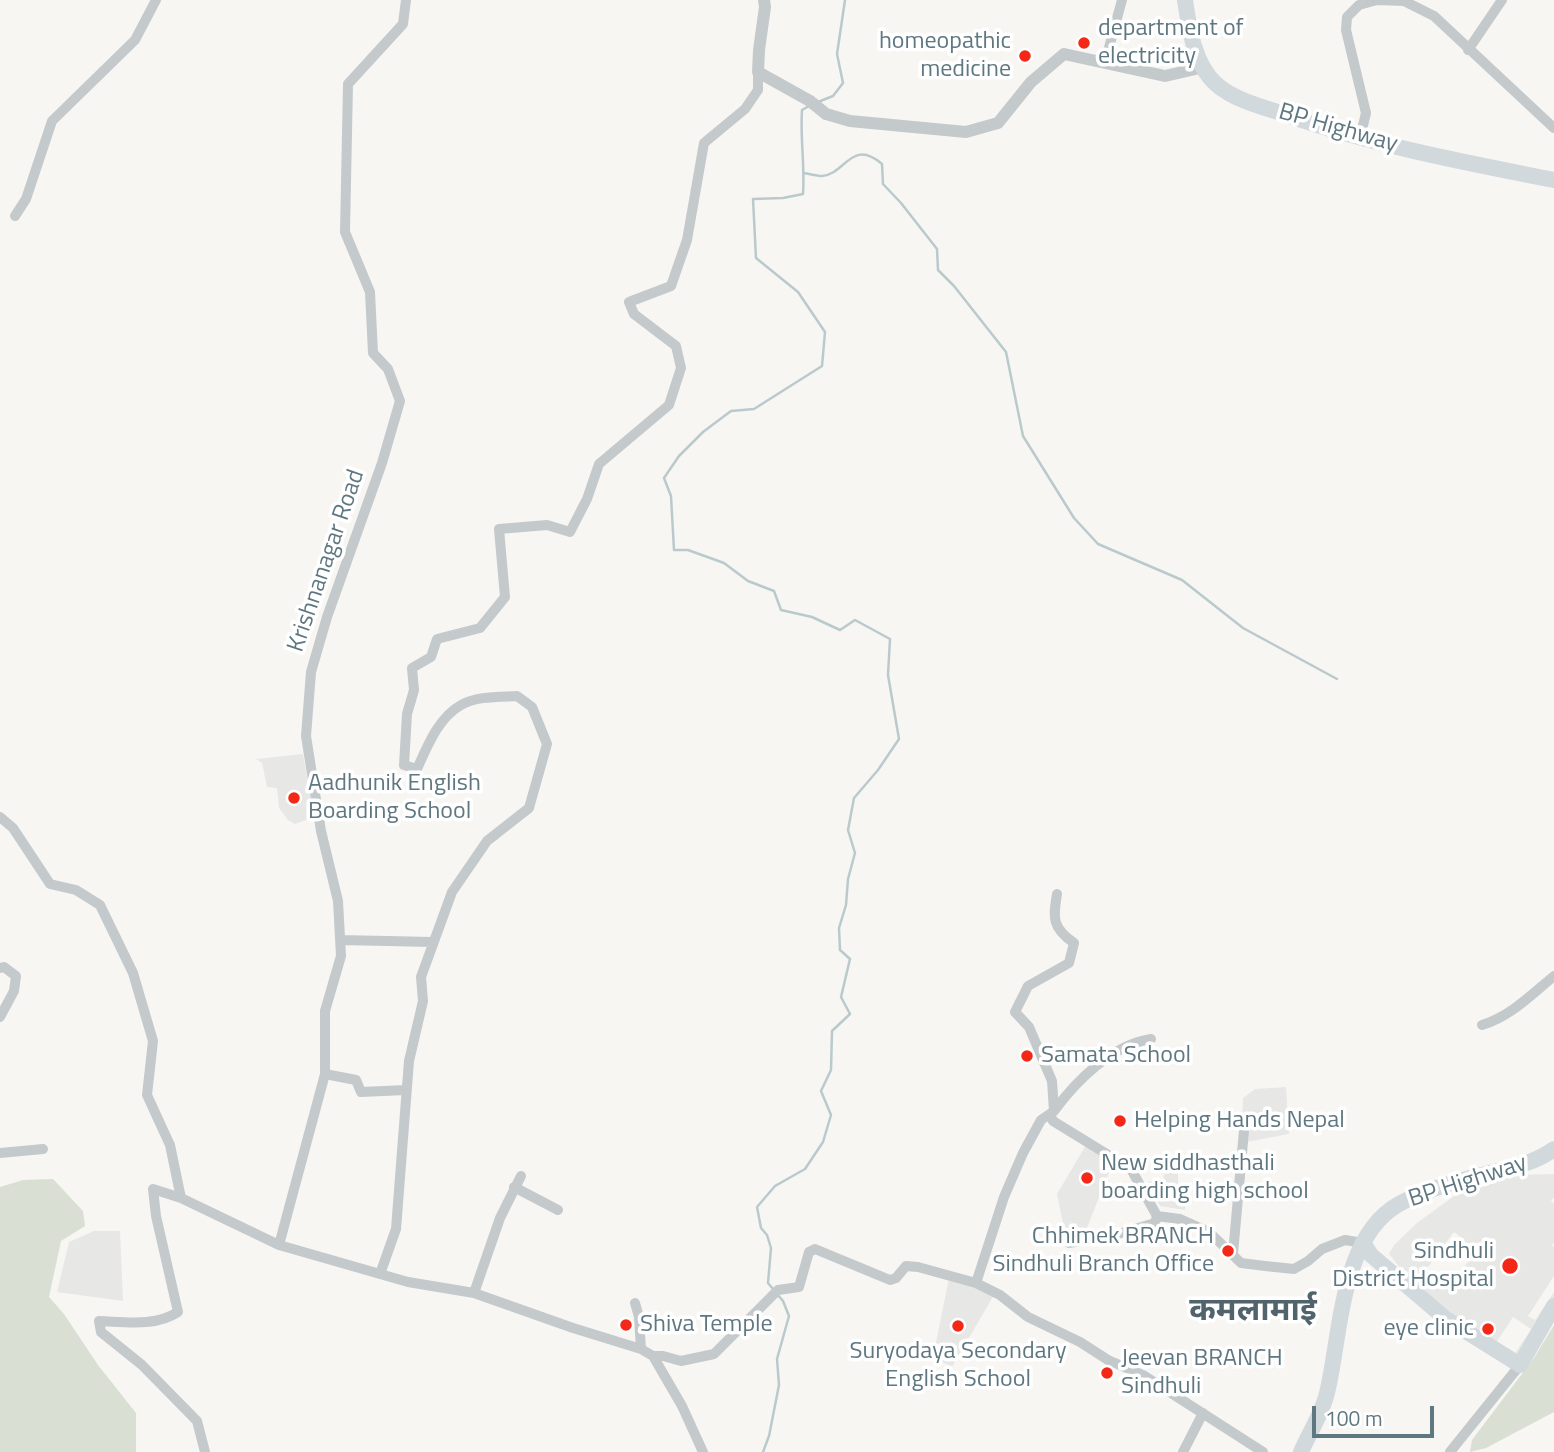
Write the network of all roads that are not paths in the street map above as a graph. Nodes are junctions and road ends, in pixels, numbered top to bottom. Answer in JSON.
{"nodes":[{"id":1,"x":156,"y":0,"type":"edge"},
{"id":2,"x":406,"y":0,"type":"edge"},
{"id":3,"x":764,"y":0,"type":"edge"},
{"id":4,"x":1122,"y":0,"type":"edge"},
{"id":5,"x":1185,"y":0,"type":"edge"},
{"id":6,"x":1502,"y":0,"type":"edge"},
{"id":7,"x":1468,"y":50,"type":"junction"},
{"id":8,"x":1105,"y":62,"type":"junction"},
{"id":9,"x":1204,"y":67,"type":"junction"},
{"id":10,"x":758,"y":72,"type":"junction"},
{"id":11,"x":1554,"y":128,"type":"edge"},
{"id":12,"x":1360,"y":138,"type":"junction"},
{"id":13,"x":1554,"y":180,"type":"edge"},
{"id":14,"x":15,"y":216,"type":"dead end"},
{"id":15,"x":0,"y":817,"type":"edge"},
{"id":16,"x":1057,"y":894,"type":"dead end"},
{"id":17,"x":340,"y":940,"type":"junction"},
{"id":18,"x":433,"y":942,"type":"junction"},
{"id":19,"x":0,"y":968,"type":"edge"},
{"id":20,"x":1554,"y":976,"type":"edge"},
{"id":21,"x":0,"y":1017,"type":"edge"},
{"id":22,"x":1482,"y":1025,"type":"dead end"},
{"id":23,"x":1151,"y":1039,"type":"dead end"},
{"id":24,"x":325,"y":1073,"type":"junction"},
{"id":25,"x":406,"y":1090,"type":"junction"},
{"id":26,"x":1052,"y":1113,"type":"junction"},
{"id":27,"x":1245,"y":1119,"type":"dead end"},
{"id":28,"x":43,"y":1149,"type":"dead end"},
{"id":29,"x":1554,"y":1149,"type":"edge"},
{"id":30,"x":0,"y":1153,"type":"edge"},
{"id":31,"x":520,"y":1176,"type":"dead end"},
{"id":32,"x":514,"y":1188,"type":"junction"},
{"id":33,"x":181,"y":1198,"type":"junction"},
{"id":34,"x":558,"y":1210,"type":"dead end"},
{"id":35,"x":1157,"y":1216,"type":"junction"},
{"id":36,"x":1069,"y":1243,"type":"dead end"},
{"id":37,"x":1363,"y":1243,"type":"junction"},
{"id":38,"x":279,"y":1245,"type":"junction"},
{"id":39,"x":1233,"y":1254,"type":"junction"},
{"id":40,"x":380,"y":1274,"type":"junction"},
{"id":41,"x":976,"y":1283,"type":"junction"},
{"id":42,"x":474,"y":1293,"type":"junction"},
{"id":43,"x":635,"y":1303,"type":"dead end"},
{"id":44,"x":1554,"y":1306,"type":"edge"},
{"id":45,"x":641,"y":1349,"type":"junction"},
{"id":46,"x":653,"y":1356,"type":"junction"},
{"id":47,"x":1520,"y":1365,"type":"junction"},
{"id":48,"x":1203,"y":1413,"type":"junction"},
{"id":49,"x":205,"y":1452,"type":"edge"},
{"id":50,"x":703,"y":1452,"type":"edge"},
{"id":51,"x":1183,"y":1452,"type":"edge"},
{"id":52,"x":1264,"y":1452,"type":"edge"},
{"id":53,"x":1301,"y":1452,"type":"edge"},
{"id":54,"x":1450,"y":1452,"type":"edge"}],
"edges":[{"from":1,"to":14,"type":"street"},
{"from":2,"to":17,"type":"street","name":"Krishnanagar Road"},
{"from":3,"to":10,"type":"street"},
{"from":4,"to":8,"type":"street"},
{"from":5,"to":9,"type":"main road","name":"BP Highway"},
{"from":6,"to":7,"type":"street"},
{"from":7,"to":11,"type":"street"},
{"from":7,"to":12,"type":"street"},
{"from":8,"to":9,"type":"street"},
{"from":8,"to":10,"type":"street"},
{"from":9,"to":12,"type":"main road","name":"BP Highway"},
{"from":10,"to":18,"type":"street"},
{"from":12,"to":13,"type":"main road","name":"BP Highway"},
{"from":15,"to":33,"type":"street"},
{"from":16,"to":26,"type":"street"},
{"from":17,"to":18,"type":"street"},
{"from":17,"to":24,"type":"street","name":"Krishnanagar Road"},
{"from":18,"to":25,"type":"street"},
{"from":19,"to":21,"type":"street"},
{"from":20,"to":22,"type":"street"},
{"from":23,"to":26,"type":"street"},
{"from":24,"to":25,"type":"street"},
{"from":24,"to":38,"type":"street","name":"Krishnanagar Road"},
{"from":25,"to":40,"type":"street"},
{"from":26,"to":35,"type":"street"},
{"from":26,"to":41,"type":"street"},
{"from":27,"to":39,"type":"street"},
{"from":28,"to":30,"type":"street"},
{"from":29,"to":37,"type":"main road","name":"BP Highway"},
{"from":31,"to":32,"type":"street"},
{"from":32,"to":34,"type":"street"},
{"from":32,"to":42,"type":"street"},
{"from":33,"to":38,"type":"street"},
{"from":33,"to":49,"type":"street"},
{"from":35,"to":36,"type":"street"},
{"from":35,"to":39,"type":"street"},
{"from":37,"to":39,"type":"street"},
{"from":37,"to":47,"type":"main road"},
{"from":37,"to":53,"type":"main road","name":"BP Highway"},
{"from":38,"to":40,"type":"street"},
{"from":40,"to":42,"type":"street"},
{"from":41,"to":46,"type":"street"},
{"from":41,"to":48,"type":"street"},
{"from":42,"to":45,"type":"street"},
{"from":43,"to":45,"type":"street"},
{"from":44,"to":47,"type":"main road"},
{"from":45,"to":46,"type":"street"},
{"from":46,"to":50,"type":"street"},
{"from":47,"to":54,"type":"street"},
{"from":48,"to":51,"type":"street"},
{"from":48,"to":52,"type":"street"}]}
